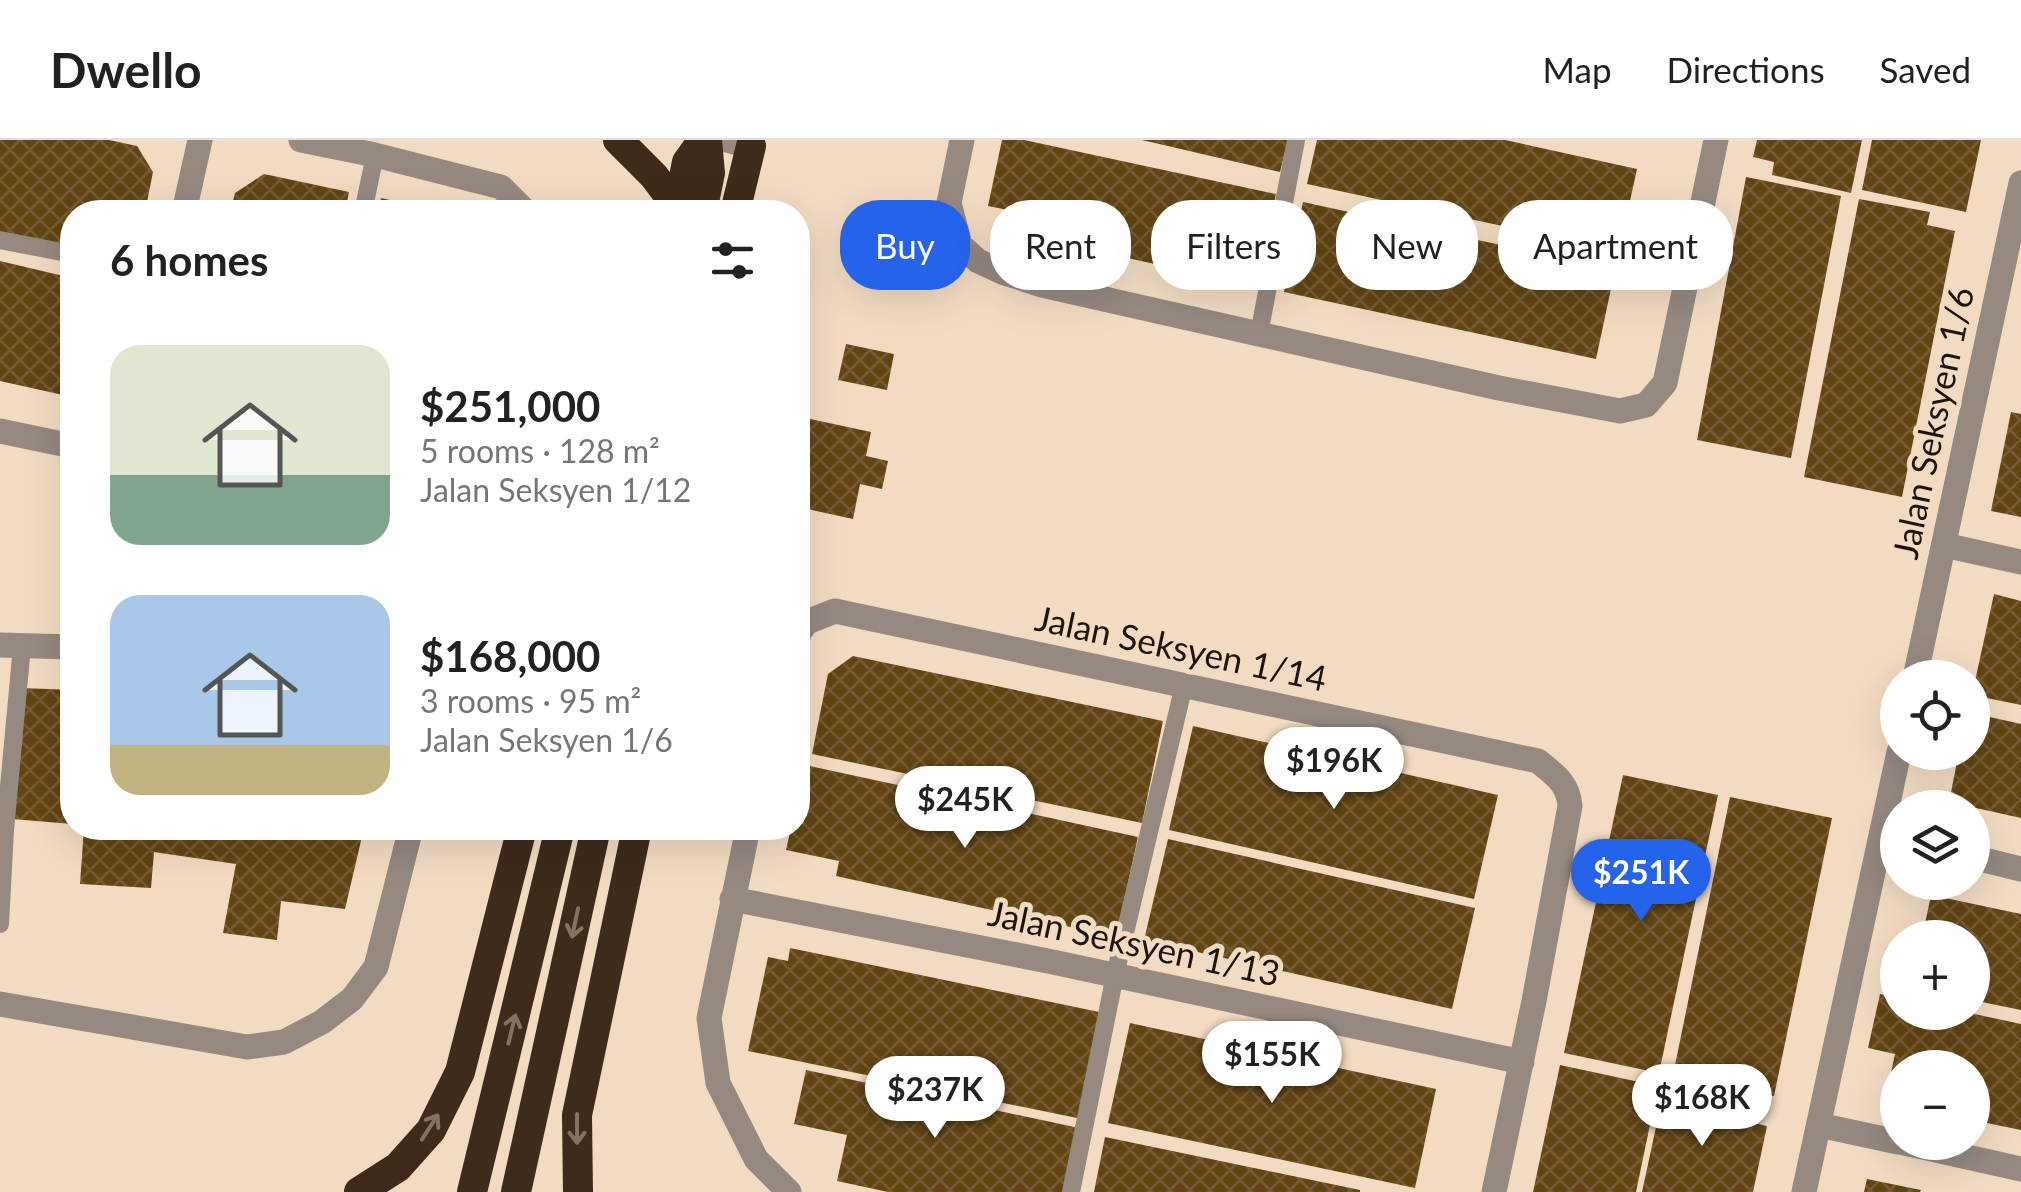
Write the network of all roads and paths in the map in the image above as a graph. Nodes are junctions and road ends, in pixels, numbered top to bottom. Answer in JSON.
{"nodes":[{"id":1,"x":200,"y":140,"type":"edge"},
{"id":2,"x":301,"y":140,"type":"edge"},
{"id":3,"x":618,"y":140,"type":"edge"},
{"id":4,"x":705,"y":140,"type":"edge"},
{"id":5,"x":962,"y":140,"type":"edge"},
{"id":6,"x":1296,"y":140,"type":"edge"},
{"id":7,"x":1716,"y":140,"type":"edge"},
{"id":8,"x":739,"y":143,"type":"edge"},
{"id":9,"x":375,"y":155,"type":"junction"},
{"id":10,"x":2021,"y":184,"type":"edge"},
{"id":11,"x":187,"y":200,"type":"edge"},
{"id":12,"x":365,"y":200,"type":"edge"},
{"id":13,"x":514,"y":200,"type":"edge"},
{"id":14,"x":676,"y":200,"type":"edge"},
{"id":15,"x":693,"y":200,"type":"edge"},
{"id":16,"x":737,"y":200,"type":"edge"},
{"id":17,"x":0,"y":240,"type":"edge"},
{"id":18,"x":2014,"y":249,"type":"edge"},
{"id":19,"x":60,"y":252,"type":"edge"},
{"id":20,"x":1259,"y":334,"type":"junction"},
{"id":21,"x":0,"y":431,"type":"edge"},
{"id":22,"x":60,"y":444,"type":"edge"},
{"id":23,"x":1944,"y":545,"type":"junction"},
{"id":24,"x":2021,"y":562,"type":"edge"},
{"id":25,"x":810,"y":621,"type":"edge"},
{"id":26,"x":11,"y":645,"type":"edge"},
{"id":27,"x":60,"y":647,"type":"edge"},
{"id":28,"x":1919,"y":660,"type":"edge"},
{"id":29,"x":1184,"y":686,"type":"junction"},
{"id":30,"x":2,"y":830,"type":"edge"},
{"id":31,"x":408,"y":840,"type":"edge"},
{"id":32,"x":519,"y":840,"type":"edge"},
{"id":33,"x":557,"y":840,"type":"edge"},
{"id":34,"x":593,"y":840,"type":"edge"},
{"id":35,"x":634,"y":840,"type":"edge"},
{"id":36,"x":745,"y":840,"type":"edge"},
{"id":37,"x":1990,"y":861,"type":"edge"},
{"id":38,"x":2021,"y":868,"type":"edge"},
{"id":39,"x":1880,"y":874,"type":"edge"},
{"id":40,"x":732,"y":899,"type":"junction"},
{"id":41,"x":0,"y":924,"type":"edge"},
{"id":42,"x":1114,"y":975,"type":"junction"},
{"id":43,"x":0,"y":1004,"type":"edge"},
{"id":44,"x":1522,"y":1062,"type":"junction"},
{"id":45,"x":1818,"y":1125,"type":"junction"},
{"id":46,"x":1880,"y":1138,"type":"edge"},
{"id":47,"x":1980,"y":1160,"type":"edge"},
{"id":48,"x":2021,"y":1169,"type":"edge"},
{"id":49,"x":360,"y":1192,"type":"edge"},
{"id":50,"x":472,"y":1192,"type":"edge"},
{"id":51,"x":516,"y":1192,"type":"edge"},
{"id":52,"x":578,"y":1192,"type":"edge"},
{"id":53,"x":789,"y":1192,"type":"edge"},
{"id":54,"x":1071,"y":1192,"type":"edge"},
{"id":55,"x":1494,"y":1192,"type":"edge"},
{"id":56,"x":1804,"y":1192,"type":"edge"}],
"edges":[{"from":1,"to":11,"type":"street"},
{"from":2,"to":9,"type":"street"},
{"from":3,"to":14,"type":"highway"},
{"from":4,"to":15,"type":"highway"},
{"from":5,"to":20,"type":"street"},
{"from":6,"to":20,"type":"lane"},
{"from":7,"to":20,"type":"street"},
{"from":8,"to":16,"type":"highway"},
{"from":9,"to":12,"type":"lane"},
{"from":9,"to":13,"type":"street"},
{"from":10,"to":18,"type":"street","name":"Jalan Seksyen 1/6"},
{"from":17,"to":19,"type":"lane"},
{"from":18,"to":23,"type":"street","name":"Jalan Seksyen 1/6"},
{"from":21,"to":22,"type":"street"},
{"from":23,"to":24,"type":"street"},
{"from":23,"to":28,"type":"street","name":"Jalan Seksyen 1/6"},
{"from":25,"to":29,"type":"street","name":"Jalan Seksyen 1/14"},
{"from":26,"to":27,"type":"street"},
{"from":26,"to":30,"type":"lane"},
{"from":29,"to":42,"type":"lane"},
{"from":29,"to":44,"type":"street","name":"Jalan Seksyen 1/14"},
{"from":30,"to":41,"type":"lane"},
{"from":31,"to":43,"type":"street"},
{"from":49,"to":32,"type":"highway","one_way":true},
{"from":50,"to":33,"type":"highway","one_way":true},
{"from":34,"to":51,"type":"highway","one_way":true},
{"from":35,"to":52,"type":"highway","one_way":true},
{"from":36,"to":40,"type":"street"},
{"from":37,"to":38,"type":"street"},
{"from":39,"to":45,"type":"street"},
{"from":40,"to":42,"type":"street","name":"Jalan Seksyen 1/13"},
{"from":40,"to":53,"type":"street"},
{"from":42,"to":44,"type":"street","name":"Jalan Seksyen 1/13"},
{"from":42,"to":54,"type":"lane"},
{"from":44,"to":55,"type":"street"},
{"from":45,"to":46,"type":"street"},
{"from":45,"to":56,"type":"street"},
{"from":47,"to":48,"type":"street"}]}
